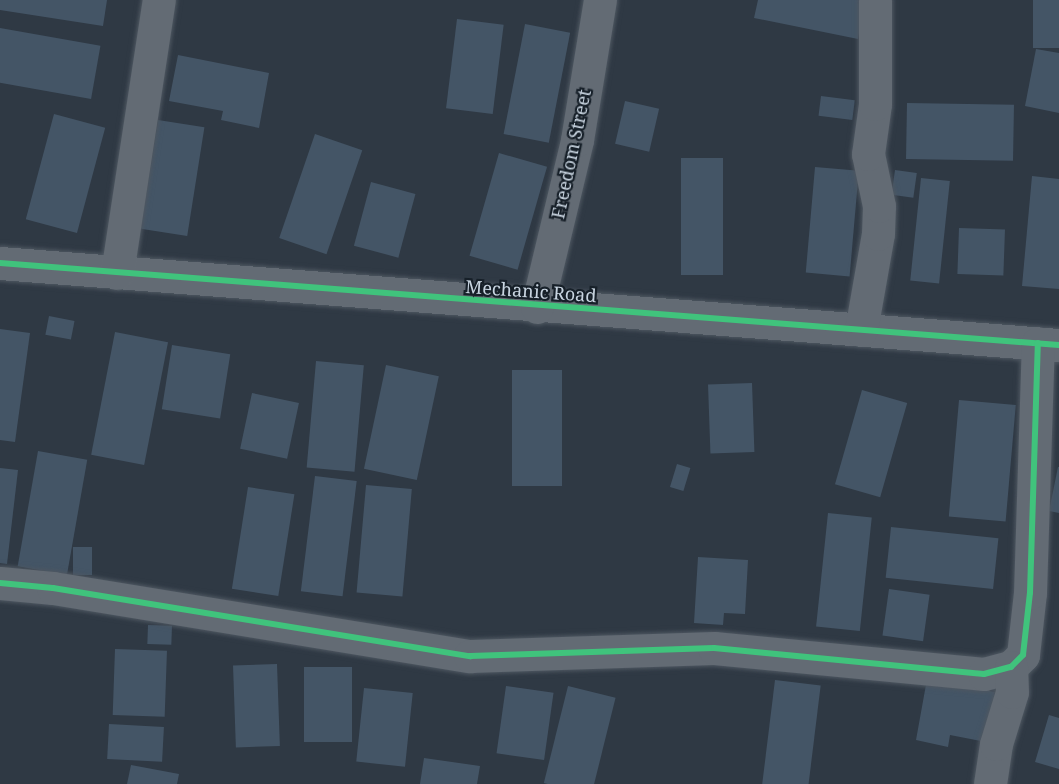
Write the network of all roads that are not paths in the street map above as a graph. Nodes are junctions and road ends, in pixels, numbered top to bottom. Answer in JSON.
{"nodes":[{"id":1,"x":159,"y":0,"type":"edge"},
{"id":2,"x":600,"y":0,"type":"edge"},
{"id":3,"x":875,"y":0,"type":"edge"},
{"id":4,"x":0,"y":264,"type":"edge"},
{"id":5,"x":117,"y":273,"type":"junction"},
{"id":6,"x":537,"y":307,"type":"junction"},
{"id":7,"x":861,"y":330,"type":"junction"},
{"id":8,"x":1049,"y":344,"type":"edge"},
{"id":9,"x":0,"y":583,"type":"edge"},
{"id":10,"x":1011,"y":667,"type":"junction"},
{"id":11,"x":990,"y":784,"type":"edge"}],
"edges":[{"from":1,"to":5,"type":"street"},
{"from":2,"to":6,"type":"street","name":"Freedom Street"},
{"from":3,"to":7,"type":"street"},
{"from":4,"to":5,"type":"street","name":"Mechanic Road"},
{"from":5,"to":6,"type":"street","name":"Mechanic Road"},
{"from":6,"to":7,"type":"street","name":"Mechanic Road"},
{"from":7,"to":8,"type":"street","name":"Mechanic Road"},
{"from":8,"to":10,"type":"street"},
{"from":9,"to":10,"type":"street"},
{"from":10,"to":11,"type":"street"}]}
